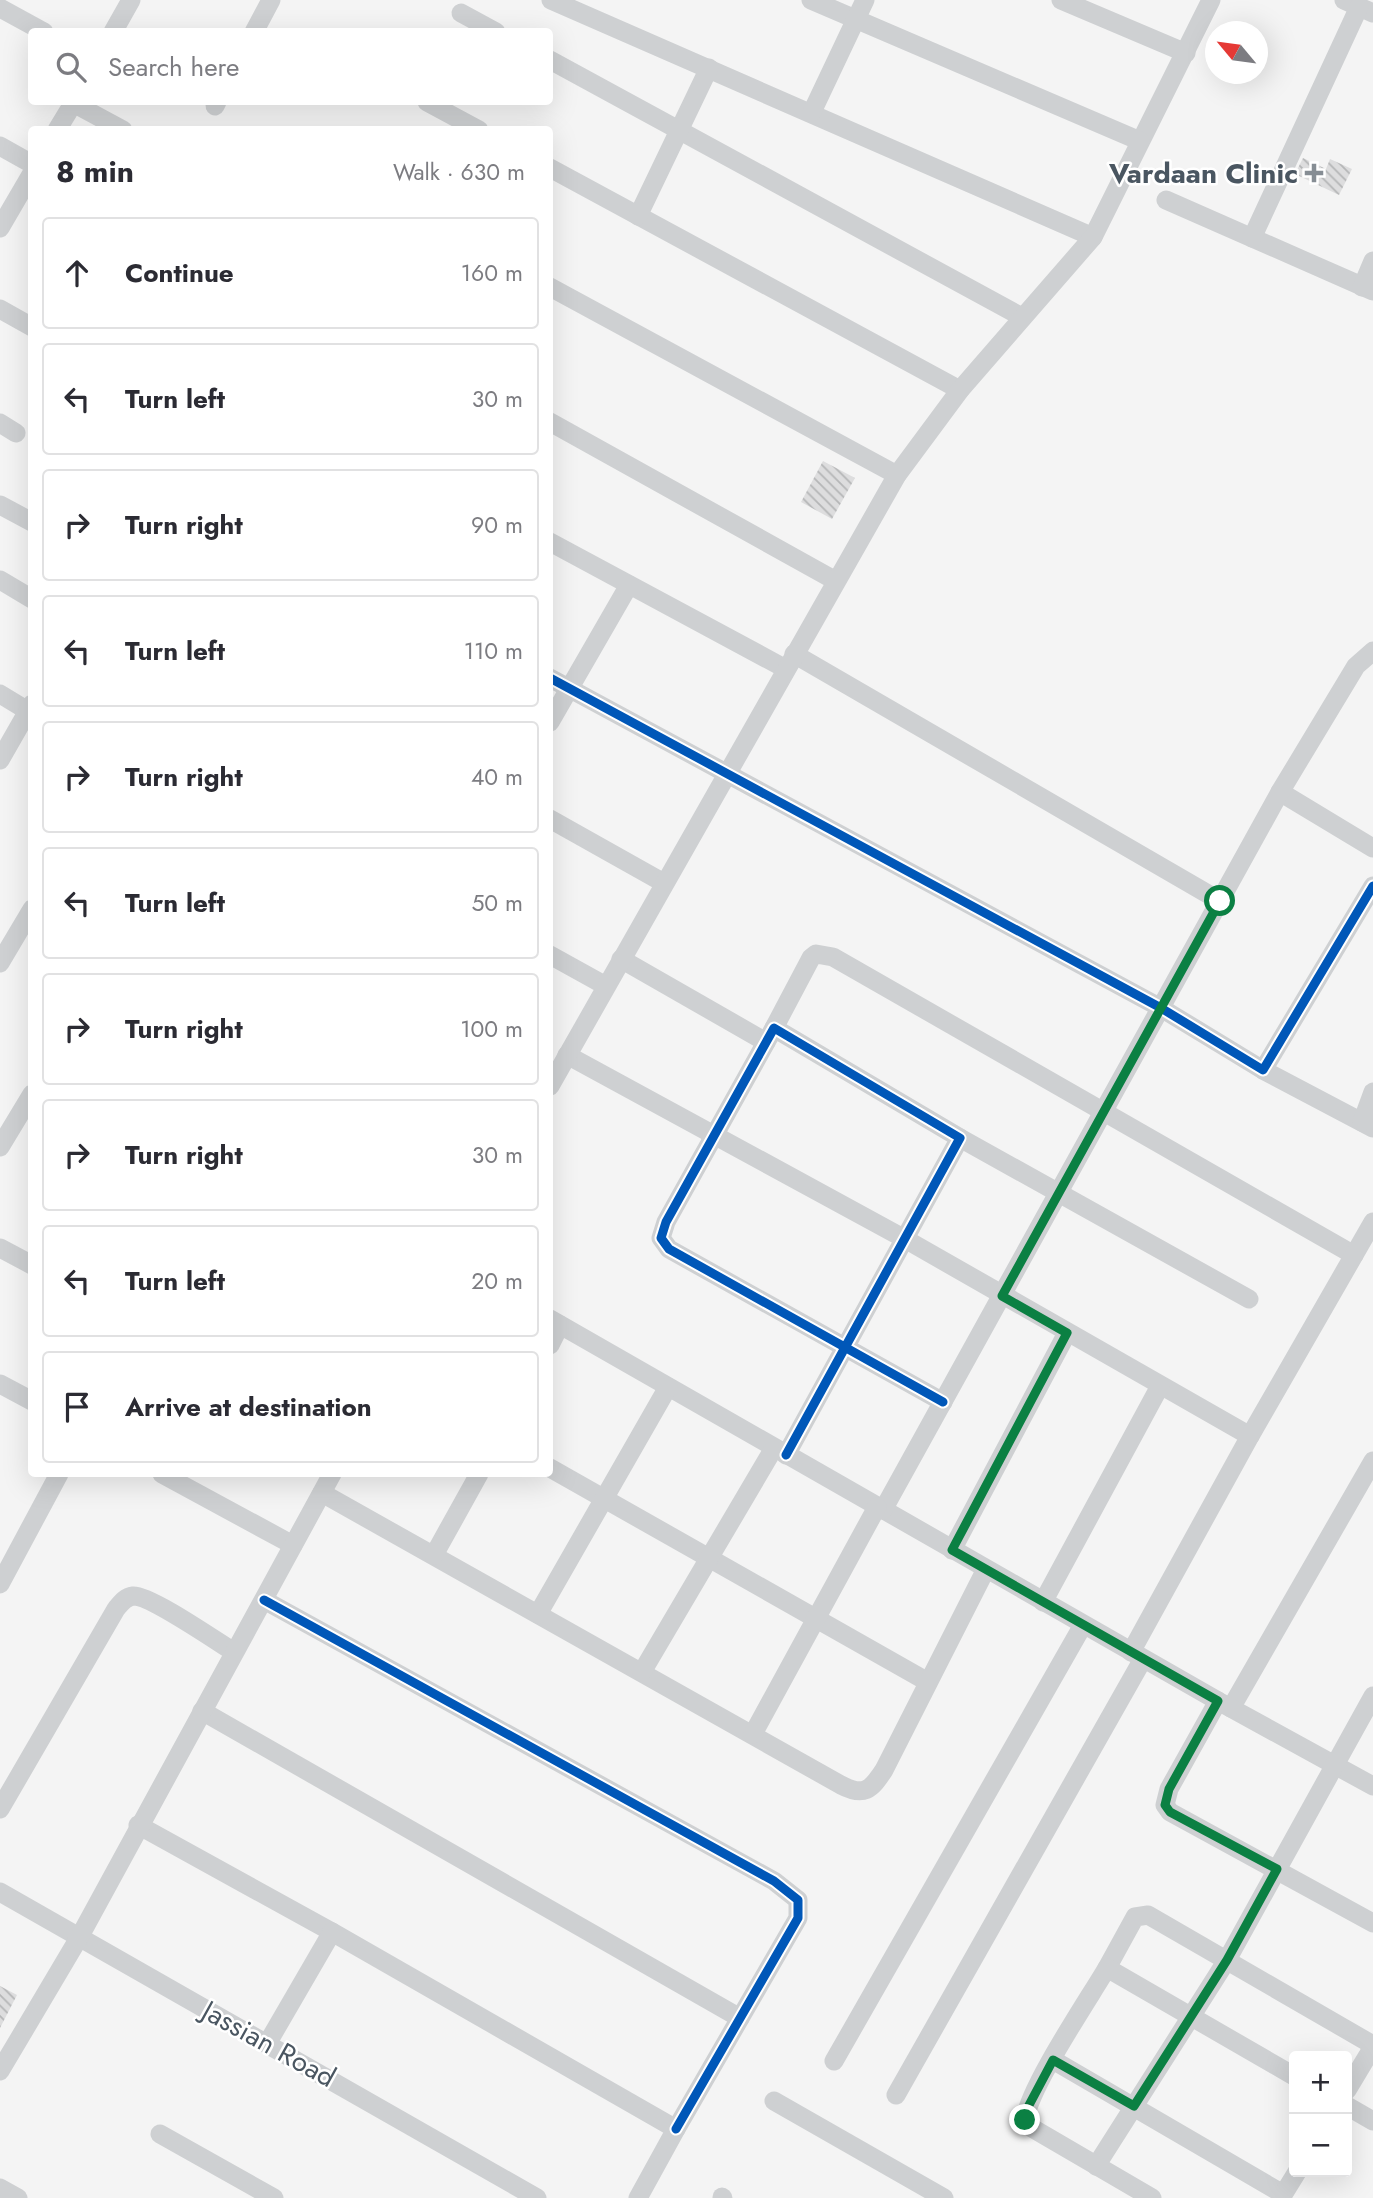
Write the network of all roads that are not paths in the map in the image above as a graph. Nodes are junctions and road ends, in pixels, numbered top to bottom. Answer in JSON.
{"nodes":[{"id":1,"x":131,"y":0,"type":"edge"},
{"id":2,"x":271,"y":0,"type":"edge"},
{"id":3,"x":551,"y":0,"type":"edge"},
{"id":4,"x":811,"y":0,"type":"edge"},
{"id":5,"x":865,"y":0,"type":"edge"},
{"id":6,"x":1061,"y":0,"type":"edge"},
{"id":7,"x":1211,"y":0,"type":"edge"},
{"id":8,"x":1089,"y":6,"type":"edge"},
{"id":9,"x":1359,"y":7,"type":"edge"},
{"id":10,"x":0,"y":8,"type":"edge"},
{"id":11,"x":461,"y":13,"type":"dead end"},
{"id":12,"x":855,"y":19,"type":"junction"},
{"id":13,"x":37,"y":28,"type":"edge"},
{"id":14,"x":115,"y":28,"type":"edge"},
{"id":15,"x":256,"y":28,"type":"edge"},
{"id":16,"x":489,"y":28,"type":"edge"},
{"id":17,"x":1186,"y":53,"type":"junction"},
{"id":18,"x":553,"y":62,"type":"edge"},
{"id":19,"x":709,"y":68,"type":"junction"},
{"id":20,"x":71,"y":105,"type":"edge"},
{"id":21,"x":78,"y":105,"type":"edge"},
{"id":22,"x":433,"y":105,"type":"edge"},
{"id":23,"x":812,"y":112,"type":"junction"},
{"id":24,"x":59,"y":126,"type":"edge"},
{"id":25,"x":116,"y":126,"type":"edge"},
{"id":26,"x":472,"y":126,"type":"edge"},
{"id":27,"x":679,"y":130,"type":"junction"},
{"id":28,"x":1140,"y":141,"type":"junction"},
{"id":29,"x":0,"y":146,"type":"edge"},
{"id":30,"x":28,"y":162,"type":"edge"},
{"id":31,"x":553,"y":170,"type":"edge"},
{"id":32,"x":25,"y":198,"type":"edge"},
{"id":33,"x":1166,"y":200,"type":"dead end"},
{"id":34,"x":638,"y":216,"type":"junction"},
{"id":35,"x":0,"y":228,"type":"edge"},
{"id":36,"x":1093,"y":237,"type":"junction"},
{"id":37,"x":1252,"y":238,"type":"junction"},
{"id":38,"x":1373,"y":261,"type":"edge"},
{"id":39,"x":553,"y":289,"type":"edge"},
{"id":40,"x":1368,"y":289,"type":"edge"},
{"id":41,"x":0,"y":309,"type":"edge"},
{"id":42,"x":1022,"y":317,"type":"junction"},
{"id":43,"x":28,"y":325,"type":"edge"},
{"id":44,"x":960,"y":390,"type":"junction"},
{"id":45,"x":553,"y":424,"type":"edge"},
{"id":46,"x":897,"y":475,"type":"junction"},
{"id":47,"x":0,"y":505,"type":"edge"},
{"id":48,"x":28,"y":520,"type":"edge"},
{"id":49,"x":553,"y":544,"type":"edge"},
{"id":50,"x":0,"y":580,"type":"edge"},
{"id":51,"x":836,"y":581,"type":"junction"},
{"id":52,"x":629,"y":586,"type":"junction"},
{"id":53,"x":28,"y":597,"type":"edge"},
{"id":54,"x":1373,"y":651,"type":"edge"},
{"id":55,"x":790,"y":662,"type":"junction"},
{"id":56,"x":553,"y":680,"type":"edge"},
{"id":57,"x":569,"y":688,"type":"junction"},
{"id":58,"x":0,"y":694,"type":"edge"},
{"id":59,"x":28,"y":707,"type":"edge"},
{"id":60,"x":28,"y":711,"type":"edge"},
{"id":61,"x":553,"y":717,"type":"edge"},
{"id":62,"x":0,"y":760,"type":"edge"},
{"id":63,"x":726,"y":773,"type":"junction"},
{"id":64,"x":1280,"y":792,"type":"junction"},
{"id":65,"x":553,"y":822,"type":"edge"},
{"id":66,"x":1373,"y":848,"type":"edge"},
{"id":67,"x":664,"y":883,"type":"junction"},
{"id":68,"x":1373,"y":886,"type":"edge"},
{"id":69,"x":1220,"y":901,"type":"junction"},
{"id":70,"x":28,"y":916,"type":"edge"},
{"id":71,"x":553,"y":957,"type":"edge"},
{"id":72,"x":621,"y":959,"type":"junction"},
{"id":73,"x":0,"y":963,"type":"edge"},
{"id":74,"x":606,"y":986,"type":"junction"},
{"id":75,"x":1161,"y":1008,"type":"junction"},
{"id":76,"x":770,"y":1035,"type":"junction"},
{"id":77,"x":567,"y":1055,"type":"junction"},
{"id":78,"x":1263,"y":1070,"type":"junction"},
{"id":79,"x":553,"y":1076,"type":"edge"},
{"id":80,"x":1373,"y":1092,"type":"edge"},
{"id":81,"x":1102,"y":1113,"type":"junction"},
{"id":82,"x":24,"y":1122,"type":"edge"},
{"id":83,"x":1368,"y":1125,"type":"edge"},
{"id":84,"x":715,"y":1134,"type":"junction"},
{"id":85,"x":960,"y":1138,"type":"junction"},
{"id":86,"x":0,"y":1147,"type":"edge"},
{"id":87,"x":1059,"y":1192,"type":"junction"},
{"id":88,"x":1373,"y":1222,"type":"edge"},
{"id":89,"x":905,"y":1239,"type":"junction"},
{"id":90,"x":0,"y":1248,"type":"edge"},
{"id":91,"x":1354,"y":1255,"type":"junction"},
{"id":92,"x":28,"y":1263,"type":"edge"},
{"id":93,"x":1002,"y":1296,"type":"junction"},
{"id":94,"x":1249,"y":1299,"type":"dead end"},
{"id":95,"x":555,"y":1322,"type":"edge"},
{"id":96,"x":1067,"y":1333,"type":"junction"},
{"id":97,"x":846,"y":1347,"type":"junction"},
{"id":98,"x":0,"y":1384,"type":"edge"},
{"id":99,"x":1160,"y":1386,"type":"junction"},
{"id":100,"x":668,"y":1387,"type":"junction"},
{"id":101,"x":28,"y":1399,"type":"edge"},
{"id":102,"x":943,"y":1402,"type":"junction"},
{"id":103,"x":1250,"y":1436,"type":"junction"},
{"id":104,"x":780,"y":1451,"type":"junction"},
{"id":105,"x":1373,"y":1461,"type":"edge"},
{"id":106,"x":553,"y":1470,"type":"edge"},
{"id":107,"x":57,"y":1477,"type":"edge"},
{"id":108,"x":168,"y":1477,"type":"edge"},
{"id":109,"x":330,"y":1477,"type":"edge"},
{"id":110,"x":477,"y":1477,"type":"edge"},
{"id":111,"x":322,"y":1493,"type":"junction"},
{"id":112,"x":606,"y":1497,"type":"junction"},
{"id":113,"x":880,"y":1509,"type":"junction"},
{"id":114,"x":293,"y":1545,"type":"junction"},
{"id":115,"x":952,"y":1550,"type":"junction"},
{"id":116,"x":434,"y":1555,"type":"junction"},
{"id":117,"x":709,"y":1557,"type":"junction"},
{"id":118,"x":986,"y":1569,"type":"junction"},
{"id":119,"x":0,"y":1584,"type":"edge"},
{"id":120,"x":264,"y":1600,"type":"junction"},
{"id":121,"x":1043,"y":1602,"type":"junction"},
{"id":122,"x":538,"y":1614,"type":"junction"},
{"id":123,"x":817,"y":1618,"type":"junction"},
{"id":124,"x":1083,"y":1625,"type":"junction"},
{"id":125,"x":234,"y":1653,"type":"junction"},
{"id":126,"x":1137,"y":1655,"type":"junction"},
{"id":127,"x":642,"y":1672,"type":"junction"},
{"id":128,"x":928,"y":1682,"type":"junction"},
{"id":129,"x":1373,"y":1696,"type":"edge"},
{"id":130,"x":1224,"y":1705,"type":"junction"},
{"id":131,"x":202,"y":1711,"type":"junction"},
{"id":132,"x":753,"y":1734,"type":"junction"},
{"id":133,"x":1334,"y":1765,"type":"junction"},
{"id":134,"x":1373,"y":1786,"type":"edge"},
{"id":135,"x":0,"y":1810,"type":"edge"},
{"id":136,"x":138,"y":1825,"type":"junction"},
{"id":137,"x":1277,"y":1869,"type":"junction"},
{"id":138,"x":0,"y":1892,"type":"edge"},
{"id":139,"x":1373,"y":1923,"type":"edge"},
{"id":140,"x":332,"y":1932,"type":"junction"},
{"id":141,"x":79,"y":1936,"type":"junction"},
{"id":142,"x":1227,"y":1960,"type":"junction"},
{"id":143,"x":1107,"y":1968,"type":"junction"},
{"id":144,"x":1191,"y":2016,"type":"junction"},
{"id":145,"x":740,"y":2018,"type":"junction"},
{"id":146,"x":7,"y":2043,"type":"edge"},
{"id":147,"x":267,"y":2044,"type":"junction"},
{"id":148,"x":1373,"y":2046,"type":"edge"},
{"id":149,"x":1053,"y":2060,"type":"junction"},
{"id":150,"x":834,"y":2061,"type":"dead end"},
{"id":151,"x":0,"y":2071,"type":"edge"},
{"id":152,"x":1289,"y":2073,"type":"edge"},
{"id":153,"x":1352,"y":2082,"type":"edge"},
{"id":154,"x":896,"y":2095,"type":"dead end"},
{"id":155,"x":774,"y":2101,"type":"dead end"},
{"id":156,"x":1134,"y":2106,"type":"junction"},
{"id":157,"x":1352,"y":2109,"type":"edge"},
{"id":158,"x":1373,"y":2121,"type":"edge"},
{"id":159,"x":676,"y":2129,"type":"junction"},
{"id":160,"x":160,"y":2134,"type":"dead end"},
{"id":161,"x":1096,"y":2166,"type":"junction"},
{"id":162,"x":1294,"y":2177,"type":"edge"},
{"id":163,"x":0,"y":2188,"type":"edge"},
{"id":164,"x":1282,"y":2196,"type":"edge"},
{"id":165,"x":18,"y":2198,"type":"edge"},
{"id":166,"x":274,"y":2198,"type":"edge"},
{"id":167,"x":537,"y":2198,"type":"edge"},
{"id":168,"x":638,"y":2198,"type":"edge"},
{"id":169,"x":944,"y":2198,"type":"edge"},
{"id":170,"x":1152,"y":2198,"type":"edge"}],
"edges":[{"from":1,"to":14,"type":"street"},
{"from":2,"to":15,"type":"street"},
{"from":3,"to":19,"type":"street"},
{"from":4,"to":12,"type":"street"},
{"from":5,"to":12,"type":"street"},
{"from":6,"to":8,"type":"street"},
{"from":7,"to":17,"type":"street"},
{"from":8,"to":17,"type":"street"},
{"from":9,"to":37,"type":"street"},
{"from":10,"to":13,"type":"street"},
{"from":11,"to":16,"type":"street"},
{"from":12,"to":23,"type":"street"},
{"from":12,"to":28,"type":"street"},
{"from":17,"to":28,"type":"street"},
{"from":18,"to":27,"type":"street"},
{"from":19,"to":23,"type":"street"},
{"from":19,"to":27,"type":"street"},
{"from":20,"to":24,"type":"street"},
{"from":21,"to":25,"type":"street"},
{"from":22,"to":26,"type":"street"},
{"from":23,"to":36,"type":"street"},
{"from":27,"to":34,"type":"street"},
{"from":27,"to":42,"type":"street"},
{"from":28,"to":36,"type":"street"},
{"from":29,"to":30,"type":"street"},
{"from":31,"to":34,"type":"street"},
{"from":32,"to":35,"type":"street"},
{"from":33,"to":37,"type":"street"},
{"from":34,"to":44,"type":"street"},
{"from":36,"to":42,"type":"street"},
{"from":37,"to":40,"type":"street"},
{"from":38,"to":40,"type":"street"},
{"from":39,"to":46,"type":"street"},
{"from":41,"to":43,"type":"street"},
{"from":42,"to":44,"type":"street"},
{"from":44,"to":46,"type":"street"},
{"from":45,"to":51,"type":"street"},
{"from":46,"to":51,"type":"street"},
{"from":47,"to":48,"type":"street"},
{"from":49,"to":52,"type":"street"},
{"from":50,"to":53,"type":"street"},
{"from":51,"to":55,"type":"street"},
{"from":52,"to":55,"type":"street"},
{"from":52,"to":57,"type":"street"},
{"from":54,"to":64,"type":"street"},
{"from":55,"to":63,"type":"street"},
{"from":55,"to":69,"type":"street"},
{"from":56,"to":57,"type":"street"},
{"from":57,"to":61,"type":"street"},
{"from":57,"to":63,"type":"street"},
{"from":58,"to":59,"type":"street"},
{"from":60,"to":62,"type":"street"},
{"from":63,"to":67,"type":"street"},
{"from":63,"to":75,"type":"street"},
{"from":64,"to":66,"type":"street"},
{"from":64,"to":69,"type":"street"},
{"from":65,"to":67,"type":"street"},
{"from":67,"to":72,"type":"street"},
{"from":68,"to":78,"type":"street"},
{"from":69,"to":75,"type":"street"},
{"from":70,"to":73,"type":"street"},
{"from":71,"to":74,"type":"street"},
{"from":72,"to":74,"type":"street"},
{"from":72,"to":76,"type":"street"},
{"from":74,"to":77,"type":"street"},
{"from":75,"to":78,"type":"street"},
{"from":75,"to":81,"type":"street"},
{"from":76,"to":81,"type":"street"},
{"from":76,"to":84,"type":"street"},
{"from":76,"to":85,"type":"street"},
{"from":77,"to":79,"type":"street"},
{"from":77,"to":84,"type":"street"},
{"from":78,"to":83,"type":"street"},
{"from":80,"to":83,"type":"street"},
{"from":81,"to":87,"type":"street"},
{"from":81,"to":91,"type":"street"},
{"from":82,"to":86,"type":"street"},
{"from":84,"to":89,"type":"street"},
{"from":84,"to":97,"type":"street"},
{"from":85,"to":87,"type":"street"},
{"from":85,"to":89,"type":"street"},
{"from":87,"to":93,"type":"street"},
{"from":87,"to":94,"type":"street"},
{"from":88,"to":91,"type":"street"},
{"from":89,"to":93,"type":"street"},
{"from":89,"to":97,"type":"street"},
{"from":90,"to":92,"type":"street"},
{"from":91,"to":103,"type":"street"},
{"from":93,"to":96,"type":"street"},
{"from":93,"to":102,"type":"street"},
{"from":95,"to":100,"type":"street"},
{"from":96,"to":99,"type":"street"},
{"from":96,"to":115,"type":"street"},
{"from":97,"to":102,"type":"street"},
{"from":97,"to":104,"type":"street"},
{"from":98,"to":101,"type":"street"},
{"from":99,"to":103,"type":"street"},
{"from":99,"to":121,"type":"street"},
{"from":100,"to":104,"type":"street"},
{"from":100,"to":112,"type":"street"},
{"from":102,"to":113,"type":"street"},
{"from":103,"to":126,"type":"street"},
{"from":104,"to":113,"type":"street"},
{"from":104,"to":117,"type":"street"},
{"from":105,"to":130,"type":"street"},
{"from":106,"to":112,"type":"street"},
{"from":107,"to":119,"type":"street"},
{"from":108,"to":114,"type":"street"},
{"from":109,"to":111,"type":"street"},
{"from":110,"to":116,"type":"street"},
{"from":111,"to":114,"type":"street"},
{"from":111,"to":116,"type":"street"},
{"from":112,"to":117,"type":"street"},
{"from":112,"to":122,"type":"street"},
{"from":113,"to":115,"type":"street"},
{"from":113,"to":123,"type":"street"},
{"from":114,"to":120,"type":"street"},
{"from":115,"to":118,"type":"street"},
{"from":116,"to":122,"type":"street"},
{"from":117,"to":123,"type":"street"},
{"from":117,"to":127,"type":"street"},
{"from":118,"to":121,"type":"street"},
{"from":118,"to":128,"type":"street"},
{"from":120,"to":125,"type":"street"},
{"from":120,"to":145,"type":"street"},
{"from":121,"to":124,"type":"street"},
{"from":122,"to":127,"type":"street"},
{"from":123,"to":128,"type":"street"},
{"from":123,"to":132,"type":"street"},
{"from":124,"to":126,"type":"street"},
{"from":124,"to":150,"type":"street"},
{"from":125,"to":131,"type":"street"},
{"from":125,"to":135,"type":"street"},
{"from":126,"to":130,"type":"street"},
{"from":126,"to":154,"type":"street"},
{"from":127,"to":132,"type":"street"},
{"from":128,"to":132,"type":"street"},
{"from":129,"to":133,"type":"street"},
{"from":130,"to":133,"type":"street"},
{"from":130,"to":137,"type":"street"},
{"from":131,"to":136,"type":"street"},
{"from":131,"to":145,"type":"street"},
{"from":133,"to":134,"type":"street"},
{"from":133,"to":137,"type":"street"},
{"from":136,"to":140,"type":"street"},
{"from":136,"to":141,"type":"street"},
{"from":137,"to":139,"type":"street"},
{"from":137,"to":142,"type":"street"},
{"from":138,"to":141,"type":"street","name":"Jassian Road"},
{"from":140,"to":147,"type":"street"},
{"from":140,"to":159,"type":"street"},
{"from":141,"to":146,"type":"street"},
{"from":141,"to":147,"type":"street","name":"Jassian Road"},
{"from":142,"to":143,"type":"street"},
{"from":142,"to":144,"type":"street"},
{"from":142,"to":148,"type":"street"},
{"from":143,"to":144,"type":"street"},
{"from":143,"to":149,"type":"street"},
{"from":144,"to":152,"type":"street"},
{"from":144,"to":156,"type":"street"},
{"from":145,"to":159,"type":"street"},
{"from":146,"to":151,"type":"street"},
{"from":147,"to":167,"type":"street","name":"Jassian Road"},
{"from":148,"to":153,"type":"street"},
{"from":149,"to":156,"type":"street"},
{"from":149,"to":161,"type":"street"},
{"from":155,"to":169,"type":"street"},
{"from":156,"to":161,"type":"street"},
{"from":156,"to":164,"type":"street"},
{"from":157,"to":158,"type":"street"},
{"from":159,"to":168,"type":"street"},
{"from":160,"to":166,"type":"street"},
{"from":161,"to":170,"type":"street"},
{"from":162,"to":164,"type":"street"},
{"from":163,"to":165,"type":"street"}]}
